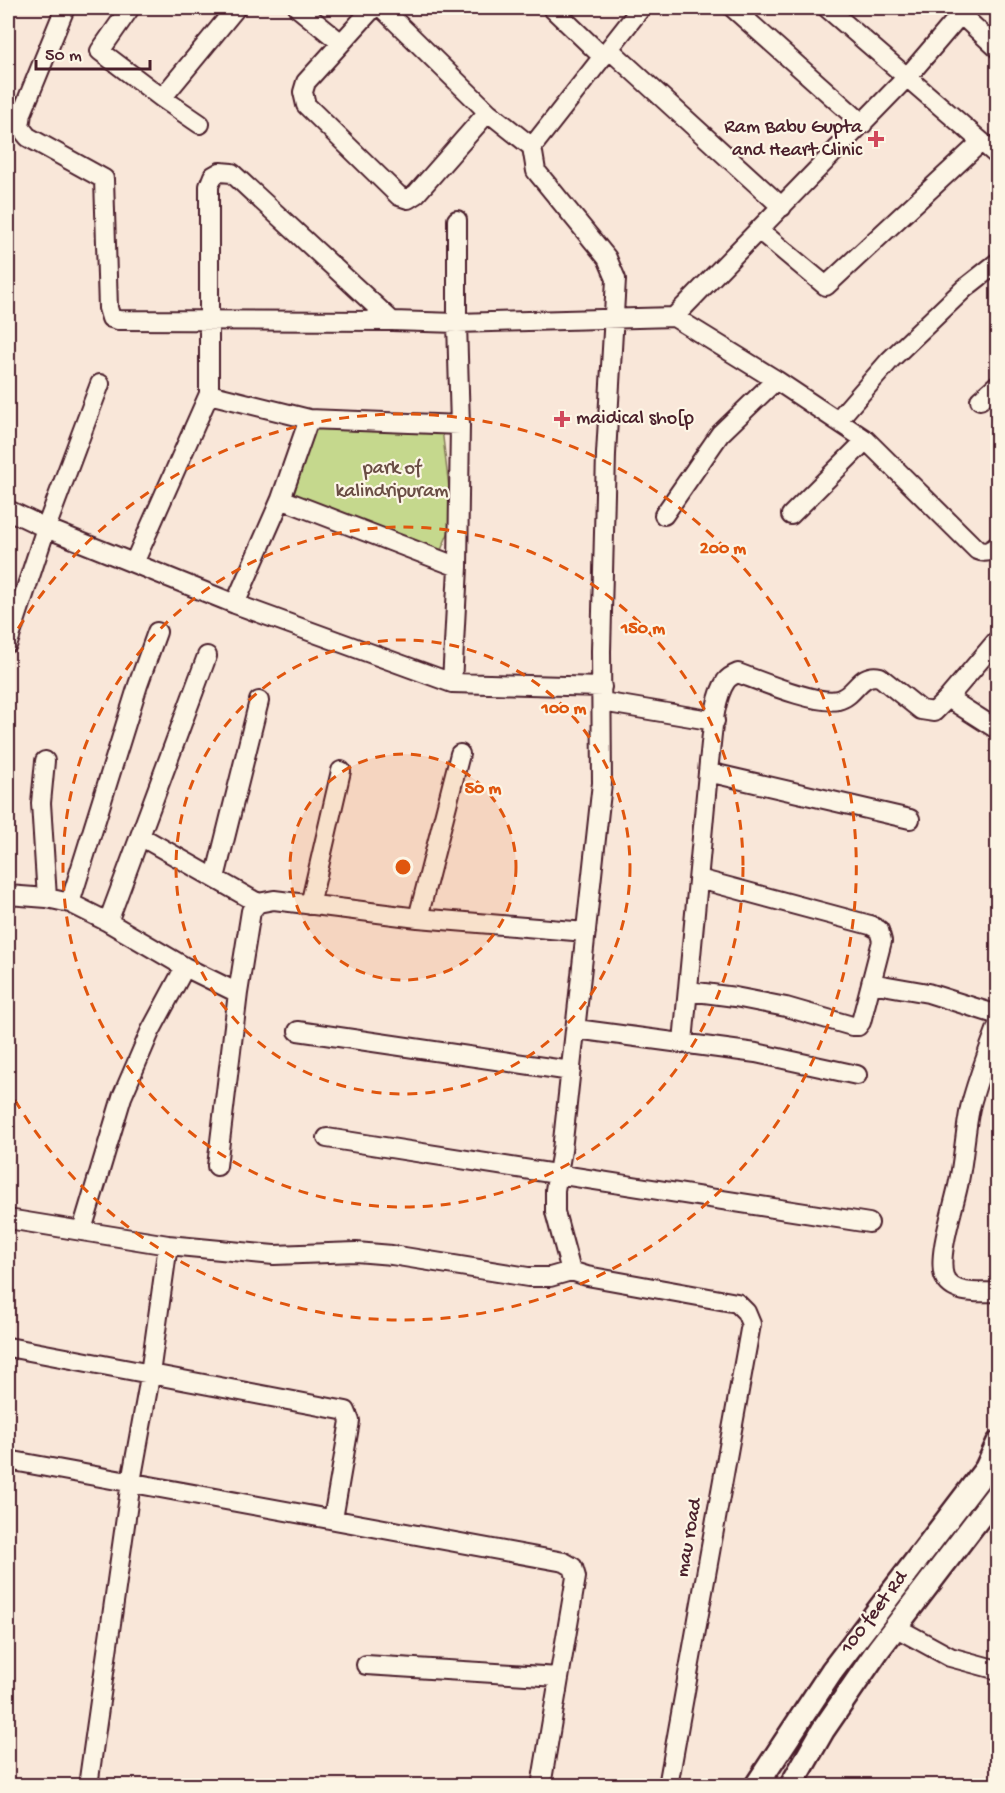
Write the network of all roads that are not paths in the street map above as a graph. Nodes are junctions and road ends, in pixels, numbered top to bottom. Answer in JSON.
{"nodes":[{"id":1,"x":65,"y":8,"type":"edge"},
{"id":2,"x":130,"y":8,"type":"edge"},
{"id":3,"x":236,"y":8,"type":"edge"},
{"id":4,"x":298,"y":8,"type":"edge"},
{"id":5,"x":373,"y":8,"type":"edge"},
{"id":6,"x":382,"y":8,"type":"edge"},
{"id":7,"x":552,"y":8,"type":"edge"},
{"id":8,"x":640,"y":8,"type":"edge"},
{"id":9,"x":733,"y":8,"type":"edge"},
{"id":10,"x":826,"y":8,"type":"edge"},
{"id":11,"x":960,"y":10,"type":"edge"},
{"id":12,"x":340,"y":42,"type":"junction"},
{"id":13,"x":998,"y":49,"type":"edge"},
{"id":14,"x":606,"y":53,"type":"junction"},
{"id":15,"x":908,"y":76,"type":"junction"},
{"id":16,"x":162,"y":98,"type":"junction"},
{"id":17,"x":488,"y":112,"type":"junction"},
{"id":18,"x":200,"y":124,"type":"dead end"},
{"id":19,"x":863,"y":124,"type":"junction"},
{"id":20,"x":981,"y":142,"type":"junction"},
{"id":21,"x":532,"y":147,"type":"junction"},
{"id":22,"x":998,"y":156,"type":"edge"},
{"id":23,"x":782,"y":207,"type":"junction"},
{"id":24,"x":457,"y":220,"type":"dead end"},
{"id":25,"x":760,"y":231,"type":"junction"},
{"id":26,"x":998,"y":262,"type":"edge"},
{"id":27,"x":674,"y":317,"type":"junction"},
{"id":28,"x":614,"y":319,"type":"junction"},
{"id":29,"x":208,"y":321,"type":"junction"},
{"id":30,"x":392,"y":321,"type":"junction"},
{"id":31,"x":457,"y":323,"type":"junction"},
{"id":32,"x":776,"y":380,"type":"junction"},
{"id":33,"x":100,"y":384,"type":"dead end"},
{"id":34,"x":998,"y":384,"type":"edge"},
{"id":35,"x":209,"y":394,"type":"junction"},
{"id":36,"x":980,"y":400,"type":"dead end"},
{"id":37,"x":309,"y":419,"type":"junction"},
{"id":38,"x":837,"y":421,"type":"junction"},
{"id":39,"x":460,"y":425,"type":"junction"},
{"id":40,"x":866,"y":440,"type":"junction"},
{"id":41,"x":281,"y":499,"type":"junction"},
{"id":42,"x":8,"y":510,"type":"edge"},
{"id":43,"x":664,"y":515,"type":"dead end"},
{"id":44,"x":791,"y":515,"type":"dead end"},
{"id":45,"x":46,"y":528,"type":"junction"},
{"id":46,"x":998,"y":545,"type":"edge"},
{"id":47,"x":134,"y":563,"type":"junction"},
{"id":48,"x":459,"y":567,"type":"junction"},
{"id":49,"x":236,"y":604,"type":"junction"},
{"id":50,"x":157,"y":632,"type":"dead end"},
{"id":51,"x":998,"y":639,"type":"edge"},
{"id":52,"x":8,"y":643,"type":"edge"},
{"id":53,"x":207,"y":656,"type":"dead end"},
{"id":54,"x":452,"y":683,"type":"junction"},
{"id":55,"x":602,"y":694,"type":"junction"},
{"id":56,"x":948,"y":698,"type":"junction"},
{"id":57,"x":259,"y":701,"type":"dead end"},
{"id":58,"x":715,"y":721,"type":"junction"},
{"id":59,"x":998,"y":730,"type":"edge"},
{"id":60,"x":460,"y":754,"type":"dead end"},
{"id":61,"x":45,"y":761,"type":"dead end"},
{"id":62,"x":341,"y":771,"type":"dead end"},
{"id":63,"x":708,"y":772,"type":"junction"},
{"id":64,"x":910,"y":819,"type":"dead end"},
{"id":65,"x":140,"y":836,"type":"junction"},
{"id":66,"x":215,"y":879,"type":"junction"},
{"id":67,"x":699,"y":879,"type":"junction"},
{"id":68,"x":8,"y":895,"type":"edge"},
{"id":69,"x":47,"y":898,"type":"junction"},
{"id":70,"x":70,"y":903,"type":"junction"},
{"id":71,"x":258,"y":903,"type":"junction"},
{"id":72,"x":310,"y":905,"type":"junction"},
{"id":73,"x":418,"y":918,"type":"junction"},
{"id":74,"x":108,"y":922,"type":"junction"},
{"id":75,"x":586,"y":932,"type":"junction"},
{"id":76,"x":185,"y":967,"type":"junction"},
{"id":77,"x":871,"y":982,"type":"junction"},
{"id":78,"x":689,"y":991,"type":"junction"},
{"id":79,"x":238,"y":993,"type":"junction"},
{"id":80,"x":998,"y":1015,"type":"edge"},
{"id":81,"x":998,"y":1025,"type":"edge"},
{"id":82,"x":576,"y":1029,"type":"junction"},
{"id":83,"x":298,"y":1031,"type":"dead end"},
{"id":84,"x":683,"y":1042,"type":"junction"},
{"id":85,"x":571,"y":1071,"type":"junction"},
{"id":86,"x":857,"y":1075,"type":"dead end"},
{"id":87,"x":327,"y":1138,"type":"dead end"},
{"id":88,"x":217,"y":1166,"type":"dead end"},
{"id":89,"x":558,"y":1174,"type":"junction"},
{"id":90,"x":8,"y":1219,"type":"edge"},
{"id":91,"x":869,"y":1223,"type":"dead end"},
{"id":92,"x":82,"y":1230,"type":"junction"},
{"id":93,"x":168,"y":1245,"type":"junction"},
{"id":94,"x":571,"y":1271,"type":"junction"},
{"id":95,"x":998,"y":1292,"type":"edge"},
{"id":96,"x":8,"y":1347,"type":"edge"},
{"id":97,"x":149,"y":1375,"type":"junction"},
{"id":98,"x":998,"y":1443,"type":"edge"},
{"id":99,"x":8,"y":1460,"type":"edge"},
{"id":100,"x":131,"y":1482,"type":"junction"},
{"id":101,"x":998,"y":1493,"type":"edge"},
{"id":102,"x":333,"y":1520,"type":"junction"},
{"id":103,"x":895,"y":1627,"type":"junction"},
{"id":104,"x":366,"y":1665,"type":"dead end"},
{"id":105,"x":998,"y":1670,"type":"edge"},
{"id":106,"x":559,"y":1677,"type":"junction"},
{"id":107,"x":88,"y":1785,"type":"edge"},
{"id":108,"x":541,"y":1785,"type":"edge"},
{"id":109,"x":668,"y":1785,"type":"edge"},
{"id":110,"x":756,"y":1785,"type":"edge"},
{"id":111,"x":791,"y":1785,"type":"edge"}],
"edges":[{"from":1,"to":29,"type":"street"},
{"from":2,"to":16,"type":"street"},
{"from":3,"to":16,"type":"street"},
{"from":4,"to":12,"type":"street"},
{"from":5,"to":12,"type":"street"},
{"from":6,"to":17,"type":"street"},
{"from":7,"to":14,"type":"street"},
{"from":8,"to":14,"type":"street"},
{"from":9,"to":19,"type":"street"},
{"from":10,"to":15,"type":"street"},
{"from":11,"to":13,"type":"street"},
{"from":11,"to":15,"type":"street"},
{"from":12,"to":17,"type":"street"},
{"from":14,"to":21,"type":"street"},
{"from":14,"to":23,"type":"street"},
{"from":15,"to":19,"type":"street"},
{"from":15,"to":20,"type":"street"},
{"from":16,"to":18,"type":"street"},
{"from":17,"to":21,"type":"street"},
{"from":19,"to":23,"type":"street"},
{"from":20,"to":22,"type":"street"},
{"from":20,"to":25,"type":"street"},
{"from":21,"to":28,"type":"street"},
{"from":23,"to":25,"type":"street"},
{"from":24,"to":31,"type":"street"},
{"from":25,"to":27,"type":"street"},
{"from":26,"to":38,"type":"street"},
{"from":27,"to":28,"type":"street"},
{"from":27,"to":32,"type":"street"},
{"from":28,"to":31,"type":"street"},
{"from":28,"to":55,"type":"street"},
{"from":29,"to":30,"type":"street"},
{"from":29,"to":30,"type":"street"},
{"from":29,"to":35,"type":"street"},
{"from":30,"to":31,"type":"street"},
{"from":31,"to":39,"type":"street"},
{"from":32,"to":38,"type":"street"},
{"from":32,"to":43,"type":"street"},
{"from":33,"to":45,"type":"street"},
{"from":34,"to":36,"type":"street"},
{"from":35,"to":37,"type":"street"},
{"from":35,"to":47,"type":"street"},
{"from":37,"to":39,"type":"street"},
{"from":37,"to":41,"type":"street"},
{"from":38,"to":40,"type":"street"},
{"from":39,"to":48,"type":"street"},
{"from":40,"to":44,"type":"street"},
{"from":40,"to":46,"type":"street"},
{"from":41,"to":48,"type":"street"},
{"from":41,"to":49,"type":"street"},
{"from":42,"to":45,"type":"street"},
{"from":45,"to":47,"type":"street"},
{"from":45,"to":52,"type":"street"},
{"from":47,"to":49,"type":"street"},
{"from":48,"to":54,"type":"street"},
{"from":49,"to":54,"type":"street"},
{"from":50,"to":70,"type":"street"},
{"from":51,"to":56,"type":"street"},
{"from":53,"to":65,"type":"street"},
{"from":54,"to":55,"type":"street"},
{"from":55,"to":58,"type":"street"},
{"from":55,"to":75,"type":"street"},
{"from":56,"to":58,"type":"street"},
{"from":56,"to":59,"type":"street"},
{"from":57,"to":66,"type":"street"},
{"from":58,"to":63,"type":"street"},
{"from":60,"to":73,"type":"street"},
{"from":61,"to":69,"type":"street"},
{"from":62,"to":72,"type":"street"},
{"from":63,"to":64,"type":"street"},
{"from":63,"to":67,"type":"street"},
{"from":65,"to":66,"type":"street"},
{"from":65,"to":74,"type":"street"},
{"from":66,"to":71,"type":"street"},
{"from":67,"to":77,"type":"street"},
{"from":67,"to":78,"type":"street"},
{"from":68,"to":69,"type":"street"},
{"from":69,"to":70,"type":"street"},
{"from":70,"to":74,"type":"street"},
{"from":71,"to":72,"type":"street"},
{"from":71,"to":79,"type":"street"},
{"from":72,"to":73,"type":"street"},
{"from":73,"to":75,"type":"street"},
{"from":74,"to":76,"type":"street"},
{"from":75,"to":82,"type":"street"},
{"from":76,"to":79,"type":"street"},
{"from":76,"to":92,"type":"street"},
{"from":77,"to":78,"type":"street"},
{"from":77,"to":80,"type":"street"},
{"from":78,"to":84,"type":"street"},
{"from":79,"to":88,"type":"street"},
{"from":81,"to":95,"type":"street"},
{"from":82,"to":84,"type":"street"},
{"from":82,"to":85,"type":"street"},
{"from":83,"to":85,"type":"street"},
{"from":84,"to":86,"type":"street"},
{"from":85,"to":89,"type":"street"},
{"from":87,"to":89,"type":"street"},
{"from":89,"to":91,"type":"street"},
{"from":89,"to":94,"type":"street"},
{"from":90,"to":92,"type":"street"},
{"from":92,"to":93,"type":"street"},
{"from":93,"to":94,"type":"street"},
{"from":93,"to":97,"type":"street"},
{"from":94,"to":109,"type":"street","name":"mau road"},
{"from":96,"to":97,"type":"street"},
{"from":97,"to":100,"type":"street"},
{"from":97,"to":102,"type":"street"},
{"from":98,"to":110,"type":"main road","name":"100 feet Rd"},
{"from":99,"to":100,"type":"street"},
{"from":100,"to":102,"type":"street"},
{"from":100,"to":107,"type":"street"},
{"from":101,"to":103,"type":"main road"},
{"from":102,"to":106,"type":"street"},
{"from":103,"to":105,"type":"street"},
{"from":103,"to":111,"type":"main road"},
{"from":104,"to":106,"type":"street"},
{"from":106,"to":108,"type":"street"}]}
